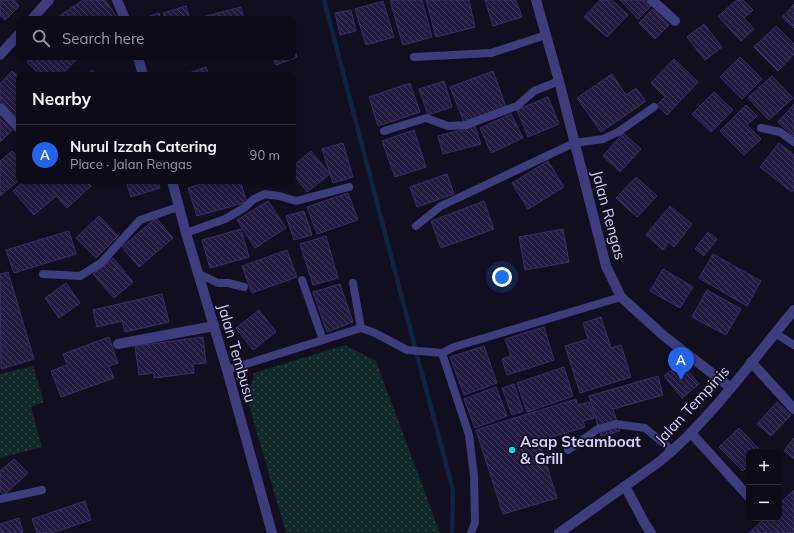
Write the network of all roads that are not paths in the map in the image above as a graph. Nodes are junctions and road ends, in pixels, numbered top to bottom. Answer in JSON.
{"nodes":[{"id":1,"x":49,"y":0,"type":"edge"},
{"id":2,"x":117,"y":0,"type":"edge"},
{"id":3,"x":546,"y":0,"type":"edge"},
{"id":4,"x":652,"y":0,"type":"edge"},
{"id":5,"x":538,"y":4,"type":"edge"},
{"id":6,"x":35,"y":16,"type":"edge"},
{"id":7,"x":124,"y":16,"type":"edge"},
{"id":8,"x":675,"y":20,"type":"dead end"},
{"id":9,"x":546,"y":35,"type":"junction"},
{"id":10,"x":16,"y":37,"type":"edge"},
{"id":11,"x":0,"y":54,"type":"edge"},
{"id":12,"x":414,"y":57,"type":"dead end"},
{"id":13,"x":139,"y":60,"type":"edge"},
{"id":14,"x":142,"y":72,"type":"edge"},
{"id":15,"x":559,"y":81,"type":"junction"},
{"id":16,"x":654,"y":107,"type":"dead end"},
{"id":17,"x":0,"y":108,"type":"edge"},
{"id":18,"x":16,"y":125,"type":"edge"},
{"id":19,"x":761,"y":128,"type":"dead end"},
{"id":20,"x":384,"y":131,"type":"dead end"},
{"id":21,"x":794,"y":142,"type":"edge"},
{"id":22,"x":574,"y":143,"type":"junction"},
{"id":23,"x":173,"y":184,"type":"edge"},
{"id":24,"x":349,"y":187,"type":"dead end"},
{"id":25,"x":178,"y":207,"type":"junction"},
{"id":26,"x":416,"y":226,"type":"dead end"},
{"id":27,"x":186,"y":233,"type":"junction"},
{"id":28,"x":198,"y":273,"type":"junction"},
{"id":29,"x":43,"y":274,"type":"dead end"},
{"id":30,"x":302,"y":280,"type":"dead end"},
{"id":31,"x":353,"y":283,"type":"dead end"},
{"id":32,"x":244,"y":288,"type":"dead end"},
{"id":33,"x":621,"y":297,"type":"junction"},
{"id":34,"x":794,"y":310,"type":"edge"},
{"id":35,"x":214,"y":326,"type":"junction"},
{"id":36,"x":361,"y":328,"type":"junction"},
{"id":37,"x":776,"y":333,"type":"junction"},
{"id":38,"x":323,"y":340,"type":"junction"},
{"id":39,"x":118,"y":344,"type":"dead end"},
{"id":40,"x":794,"y":345,"type":"edge"},
{"id":41,"x":442,"y":353,"type":"junction"},
{"id":42,"x":751,"y":362,"type":"junction"},
{"id":43,"x":227,"y":370,"type":"junction"},
{"id":44,"x":731,"y":388,"type":"junction"},
{"id":45,"x":794,"y":409,"type":"edge"},
{"id":46,"x":691,"y":433,"type":"junction"},
{"id":47,"x":568,"y":450,"type":"dead end"},
{"id":48,"x":673,"y":451,"type":"junction"},
{"id":49,"x":626,"y":486,"type":"junction"},
{"id":50,"x":42,"y":490,"type":"dead end"},
{"id":51,"x":746,"y":494,"type":"edge"},
{"id":52,"x":0,"y":499,"type":"edge"},
{"id":53,"x":272,"y":533,"type":"edge"},
{"id":54,"x":471,"y":533,"type":"edge"},
{"id":55,"x":560,"y":533,"type":"edge"},
{"id":56,"x":651,"y":533,"type":"edge"}],
"edges":[{"from":1,"to":6,"type":"street"},
{"from":2,"to":7,"type":"street"},
{"from":3,"to":5,"type":"street"},
{"from":4,"to":8,"type":"street"},
{"from":5,"to":9,"type":"street","name":"Jalan Rengas"},
{"from":9,"to":12,"type":"lane"},
{"from":9,"to":15,"type":"street","name":"Jalan Rengas"},
{"from":10,"to":11,"type":"street"},
{"from":13,"to":14,"type":"street"},
{"from":15,"to":20,"type":"lane"},
{"from":15,"to":22,"type":"street","name":"Jalan Rengas"},
{"from":16,"to":22,"type":"lane"},
{"from":17,"to":18,"type":"street"},
{"from":19,"to":21,"type":"lane"},
{"from":22,"to":26,"type":"lane"},
{"from":22,"to":33,"type":"street","name":"Jalan Rengas"},
{"from":23,"to":25,"type":"street","name":"Jalan Tembusu"},
{"from":24,"to":27,"type":"lane"},
{"from":25,"to":27,"type":"street","name":"Jalan Tembusu"},
{"from":25,"to":29,"type":"lane"},
{"from":27,"to":28,"type":"street","name":"Jalan Tembusu"},
{"from":28,"to":32,"type":"lane"},
{"from":28,"to":35,"type":"street","name":"Jalan Tembusu"},
{"from":30,"to":38,"type":"lane"},
{"from":31,"to":36,"type":"lane"},
{"from":33,"to":41,"type":"lane"},
{"from":33,"to":44,"type":"street","name":"Jalan Rengas"},
{"from":34,"to":37,"type":"street","name":"Jalan Tempinis"},
{"from":35,"to":39,"type":"street"},
{"from":35,"to":43,"type":"street","name":"Jalan Tembusu"},
{"from":36,"to":38,"type":"lane"},
{"from":36,"to":41,"type":"lane"},
{"from":37,"to":40,"type":"lane"},
{"from":37,"to":42,"type":"street","name":"Jalan Tempinis"},
{"from":38,"to":43,"type":"lane"},
{"from":41,"to":54,"type":"lane"},
{"from":42,"to":44,"type":"street","name":"Jalan Tempinis"},
{"from":42,"to":45,"type":"street"},
{"from":43,"to":53,"type":"street","name":"Jalan Tembusu"},
{"from":44,"to":46,"type":"street","name":"Jalan Tempinis"},
{"from":46,"to":48,"type":"street","name":"Jalan Tempinis"},
{"from":46,"to":51,"type":"street"},
{"from":47,"to":48,"type":"lane"},
{"from":48,"to":49,"type":"street","name":"Jalan Tempinis"},
{"from":49,"to":55,"type":"street","name":"Jalan Tempinis"},
{"from":49,"to":56,"type":"street"},
{"from":50,"to":52,"type":"lane"}]}
